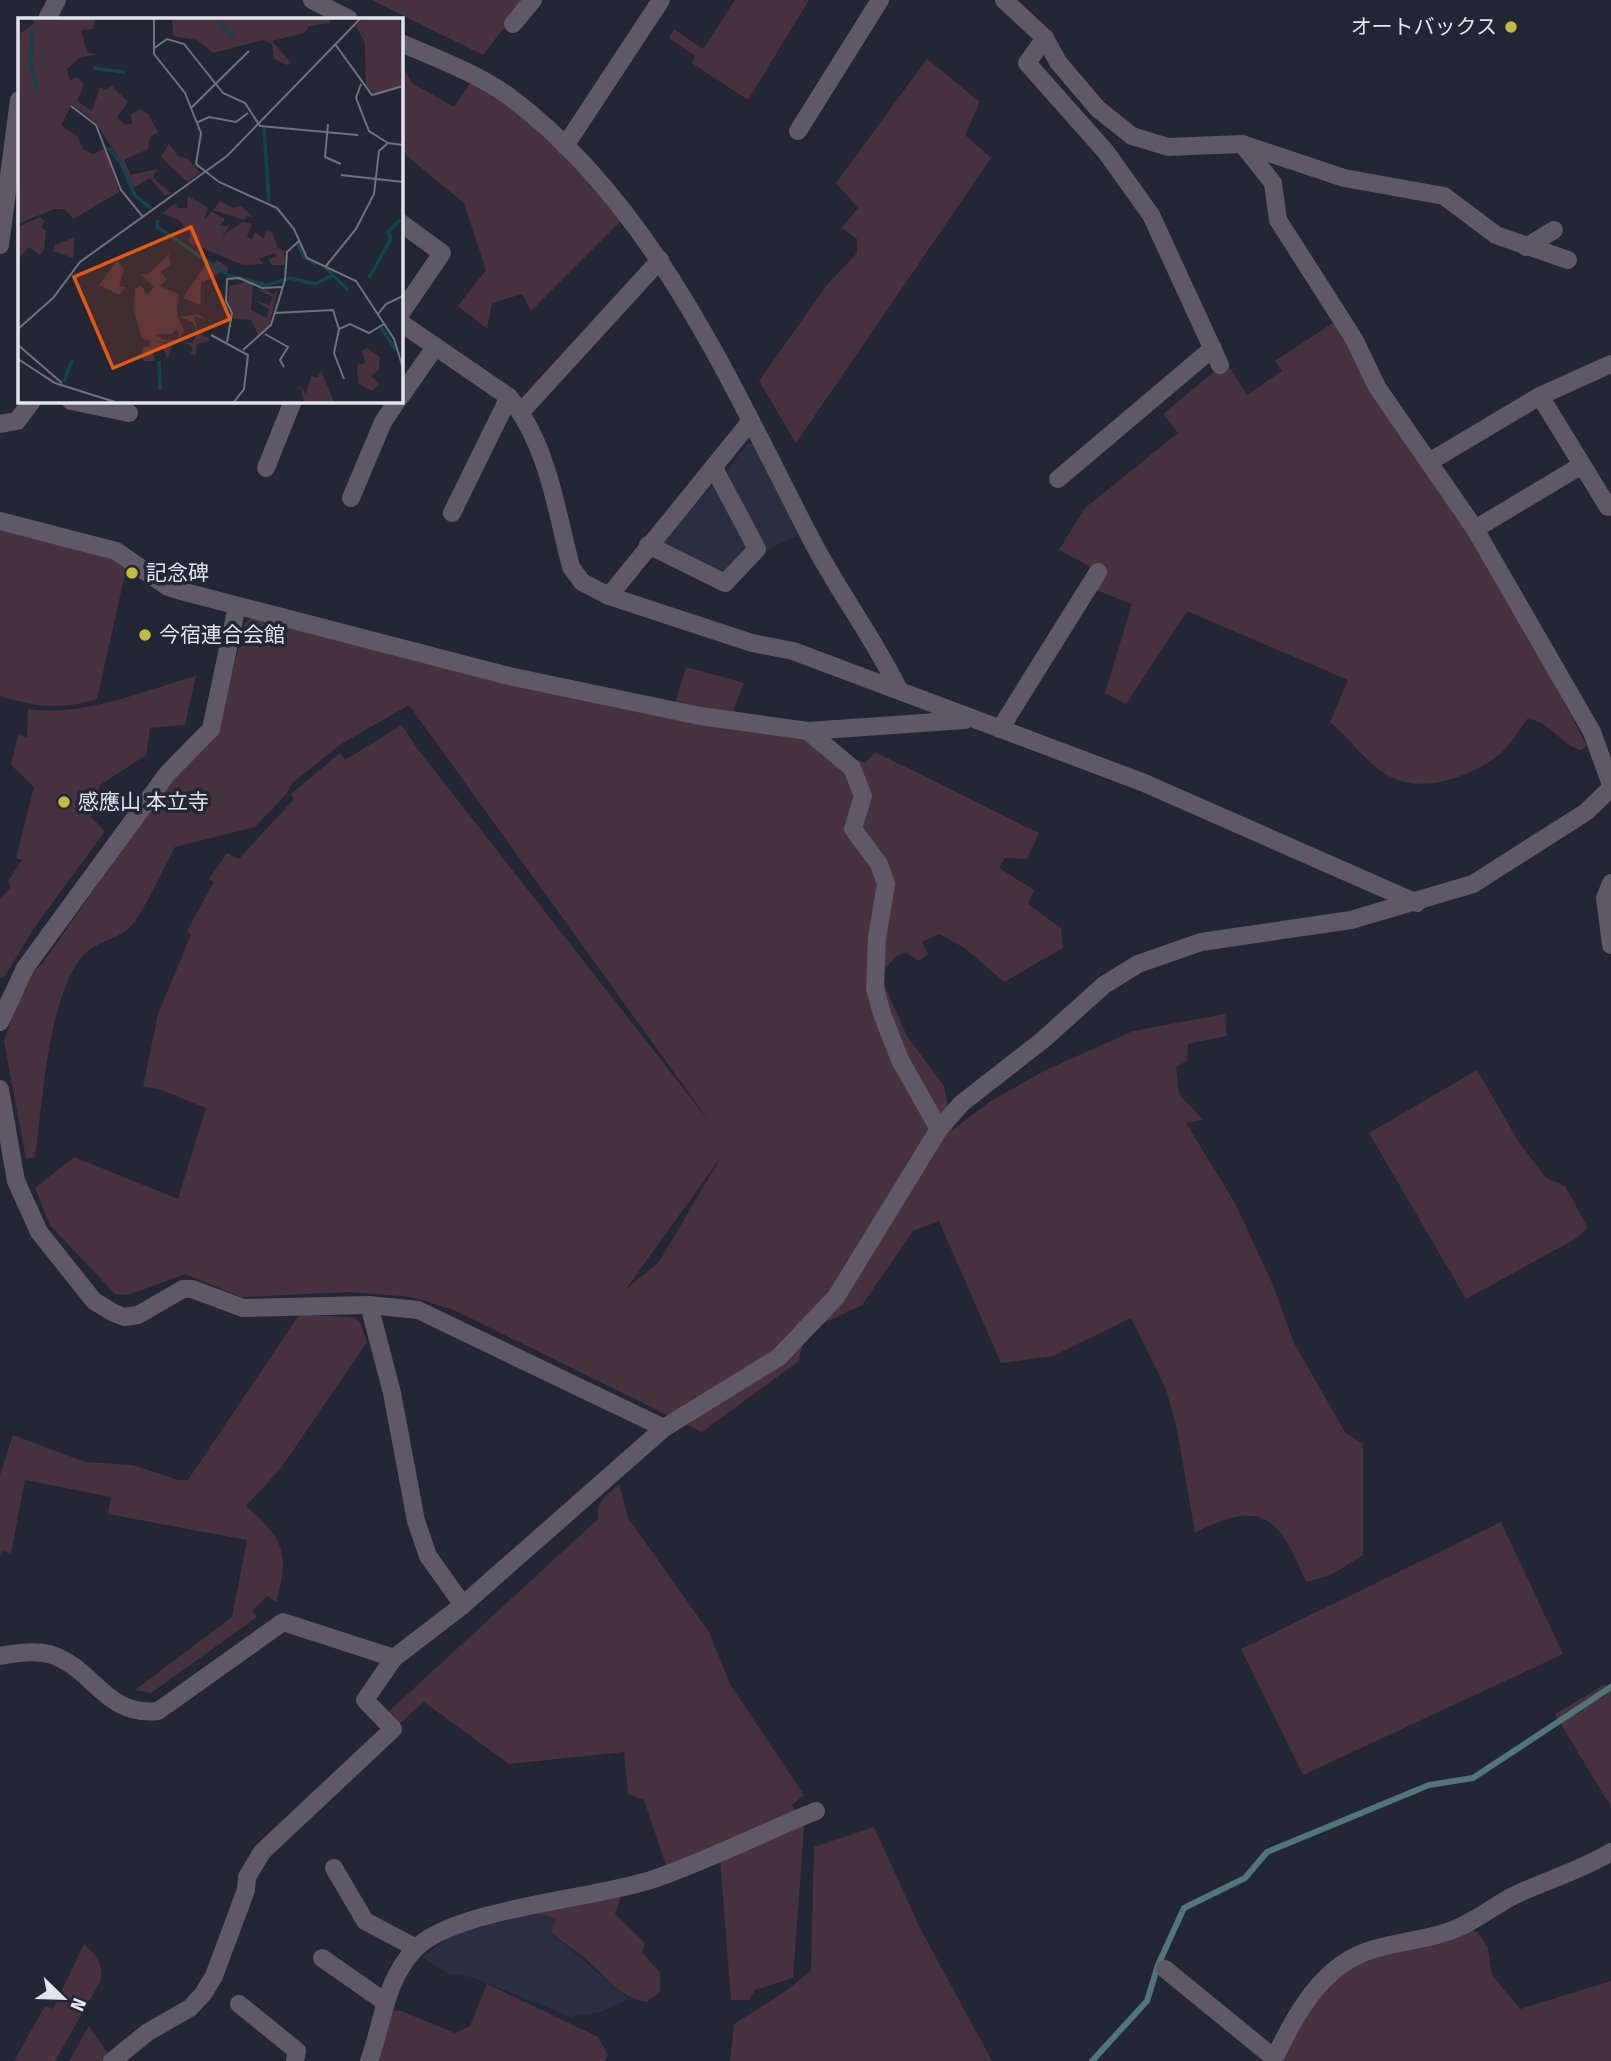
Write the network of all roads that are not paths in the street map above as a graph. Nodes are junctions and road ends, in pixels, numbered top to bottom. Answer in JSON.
{"nodes":[{"id":1,"x":57,"y":0,"type":"edge"},
{"id":2,"x":312,"y":0,"type":"edge"},
{"id":3,"x":533,"y":0,"type":"edge"},
{"id":4,"x":661,"y":0,"type":"edge"},
{"id":5,"x":880,"y":0,"type":"edge"},
{"id":6,"x":1004,"y":0,"type":"edge"},
{"id":7,"x":48,"y":18,"type":"edge"},
{"id":8,"x":347,"y":18,"type":"edge"},
{"id":9,"x":513,"y":24,"type":"dead end"},
{"id":10,"x":1045,"y":38,"type":"junction"},
{"id":11,"x":402,"y":43,"type":"edge"},
{"id":12,"x":18,"y":108,"type":"edge"},
{"id":13,"x":798,"y":131,"type":"dead end"},
{"id":14,"x":1242,"y":144,"type":"junction"},
{"id":15,"x":565,"y":146,"type":"junction"},
{"id":16,"x":9,"y":185,"type":"edge"},
{"id":17,"x":402,"y":224,"type":"edge"},
{"id":18,"x":1554,"y":230,"type":"dead end"},
{"id":19,"x":0,"y":245,"type":"edge"},
{"id":20,"x":1526,"y":247,"type":"junction"},
{"id":21,"x":660,"y":260,"type":"junction"},
{"id":22,"x":1568,"y":260,"type":"dead end"},
{"id":23,"x":402,"y":312,"type":"edge"},
{"id":24,"x":402,"y":324,"type":"edge"},
{"id":25,"x":435,"y":347,"type":"junction"},
{"id":26,"x":1611,"y":364,"type":"edge"},
{"id":27,"x":402,"y":395,"type":"edge"},
{"id":28,"x":1540,"y":396,"type":"junction"},
{"id":29,"x":509,"y":397,"type":"junction"},
{"id":30,"x":31,"y":402,"type":"edge"},
{"id":31,"x":76,"y":402,"type":"edge"},
{"id":32,"x":293,"y":402,"type":"edge"},
{"id":33,"x":396,"y":402,"type":"edge"},
{"id":34,"x":129,"y":412,"type":"dead end"},
{"id":35,"x":521,"y":412,"type":"junction"},
{"id":36,"x":750,"y":422,"type":"junction"},
{"id":37,"x":0,"y":424,"type":"edge"},
{"id":38,"x":1429,"y":462,"type":"junction"},
{"id":39,"x":1582,"y":465,"type":"junction"},
{"id":40,"x":266,"y":468,"type":"dead end"},
{"id":41,"x":715,"y":468,"type":"junction"},
{"id":42,"x":1058,"y":479,"type":"dead end"},
{"id":43,"x":351,"y":498,"type":"dead end"},
{"id":44,"x":1608,"y":507,"type":"dead end"},
{"id":45,"x":452,"y":513,"type":"dead end"},
{"id":46,"x":0,"y":521,"type":"edge"},
{"id":47,"x":1475,"y":528,"type":"junction"},
{"id":48,"x":648,"y":545,"type":"junction"},
{"id":49,"x":1098,"y":572,"type":"dead end"},
{"id":50,"x":609,"y":596,"type":"junction"},
{"id":51,"x":237,"y":606,"type":"junction"},
{"id":52,"x":899,"y":690,"type":"junction"},
{"id":53,"x":969,"y":719,"type":"junction"},
{"id":54,"x":1000,"y":729,"type":"junction"},
{"id":55,"x":808,"y":731,"type":"junction"},
{"id":56,"x":1611,"y":787,"type":"edge"},
{"id":57,"x":1611,"y":883,"type":"edge"},
{"id":58,"x":1418,"y":903,"type":"junction"},
{"id":59,"x":1611,"y":945,"type":"edge"},
{"id":60,"x":0,"y":1022,"type":"edge"},
{"id":61,"x":0,"y":1089,"type":"edge"},
{"id":62,"x":939,"y":1129,"type":"junction"},
{"id":63,"x":8,"y":1182,"type":"edge"},
{"id":64,"x":369,"y":1305,"type":"junction"},
{"id":65,"x":664,"y":1427,"type":"junction"},
{"id":66,"x":463,"y":1605,"type":"junction"},
{"id":67,"x":0,"y":1656,"type":"edge"},
{"id":68,"x":394,"y":1658,"type":"junction"},
{"id":69,"x":816,"y":1811,"type":"dead end"},
{"id":70,"x":1611,"y":1852,"type":"edge"},
{"id":71,"x":334,"y":1868,"type":"dead end"},
{"id":72,"x":416,"y":1948,"type":"junction"},
{"id":73,"x":322,"y":1958,"type":"dead end"},
{"id":74,"x":1165,"y":1969,"type":"dead end"},
{"id":75,"x":385,"y":2002,"type":"junction"},
{"id":76,"x":239,"y":2004,"type":"dead end"},
{"id":77,"x":1273,"y":2059,"type":"edge"},
{"id":78,"x":112,"y":2061,"type":"edge"},
{"id":79,"x":295,"y":2061,"type":"edge"},
{"id":80,"x":369,"y":2061,"type":"edge"}],
"edges":[{"from":1,"to":7,"type":"street"},
{"from":2,"to":8,"type":"street"},
{"from":3,"to":9,"type":"street"},
{"from":4,"to":15,"type":"street"},
{"from":5,"to":13,"type":"street"},
{"from":6,"to":10,"type":"street"},
{"from":10,"to":14,"type":"street"},
{"from":10,"to":42,"type":"street"},
{"from":11,"to":15,"type":"street"},
{"from":12,"to":16,"type":"street"},
{"from":14,"to":20,"type":"street"},
{"from":14,"to":38,"type":"street"},
{"from":15,"to":21,"type":"street"},
{"from":16,"to":19,"type":"street"},
{"from":17,"to":23,"type":"street"},
{"from":18,"to":20,"type":"street"},
{"from":20,"to":22,"type":"street"},
{"from":21,"to":35,"type":"street"},
{"from":21,"to":36,"type":"street"},
{"from":24,"to":25,"type":"street"},
{"from":25,"to":27,"type":"street"},
{"from":25,"to":29,"type":"street"},
{"from":26,"to":28,"type":"street"},
{"from":28,"to":38,"type":"street"},
{"from":28,"to":39,"type":"street"},
{"from":29,"to":35,"type":"street"},
{"from":29,"to":45,"type":"street"},
{"from":30,"to":37,"type":"street"},
{"from":31,"to":34,"type":"street"},
{"from":32,"to":40,"type":"street"},
{"from":33,"to":43,"type":"street"},
{"from":35,"to":50,"type":"street"},
{"from":36,"to":41,"type":"street"},
{"from":36,"to":52,"type":"street"},
{"from":38,"to":47,"type":"street"},
{"from":39,"to":44,"type":"street"},
{"from":39,"to":47,"type":"street"},
{"from":41,"to":48,"type":"street"},
{"from":41,"to":48,"type":"street"},
{"from":46,"to":51,"type":"street"},
{"from":47,"to":56,"type":"street"},
{"from":48,"to":50,"type":"street"},
{"from":49,"to":54,"type":"street"},
{"from":50,"to":52,"type":"street"},
{"from":51,"to":55,"type":"street"},
{"from":51,"to":60,"type":"street"},
{"from":52,"to":53,"type":"street"},
{"from":53,"to":54,"type":"street"},
{"from":53,"to":55,"type":"street"},
{"from":54,"to":58,"type":"street"},
{"from":55,"to":62,"type":"street"},
{"from":56,"to":58,"type":"street"},
{"from":57,"to":59,"type":"street"},
{"from":58,"to":62,"type":"street"},
{"from":61,"to":63,"type":"street"},
{"from":62,"to":65,"type":"street"},
{"from":63,"to":64,"type":"street"},
{"from":64,"to":65,"type":"street"},
{"from":64,"to":66,"type":"street"},
{"from":65,"to":66,"type":"street"},
{"from":66,"to":68,"type":"street"},
{"from":67,"to":68,"type":"street"},
{"from":68,"to":78,"type":"street"},
{"from":69,"to":72,"type":"street"},
{"from":70,"to":77,"type":"street"},
{"from":71,"to":72,"type":"street"},
{"from":72,"to":75,"type":"street"},
{"from":73,"to":75,"type":"street"},
{"from":74,"to":77,"type":"street"},
{"from":75,"to":80,"type":"street"},
{"from":76,"to":79,"type":"street"}]}
